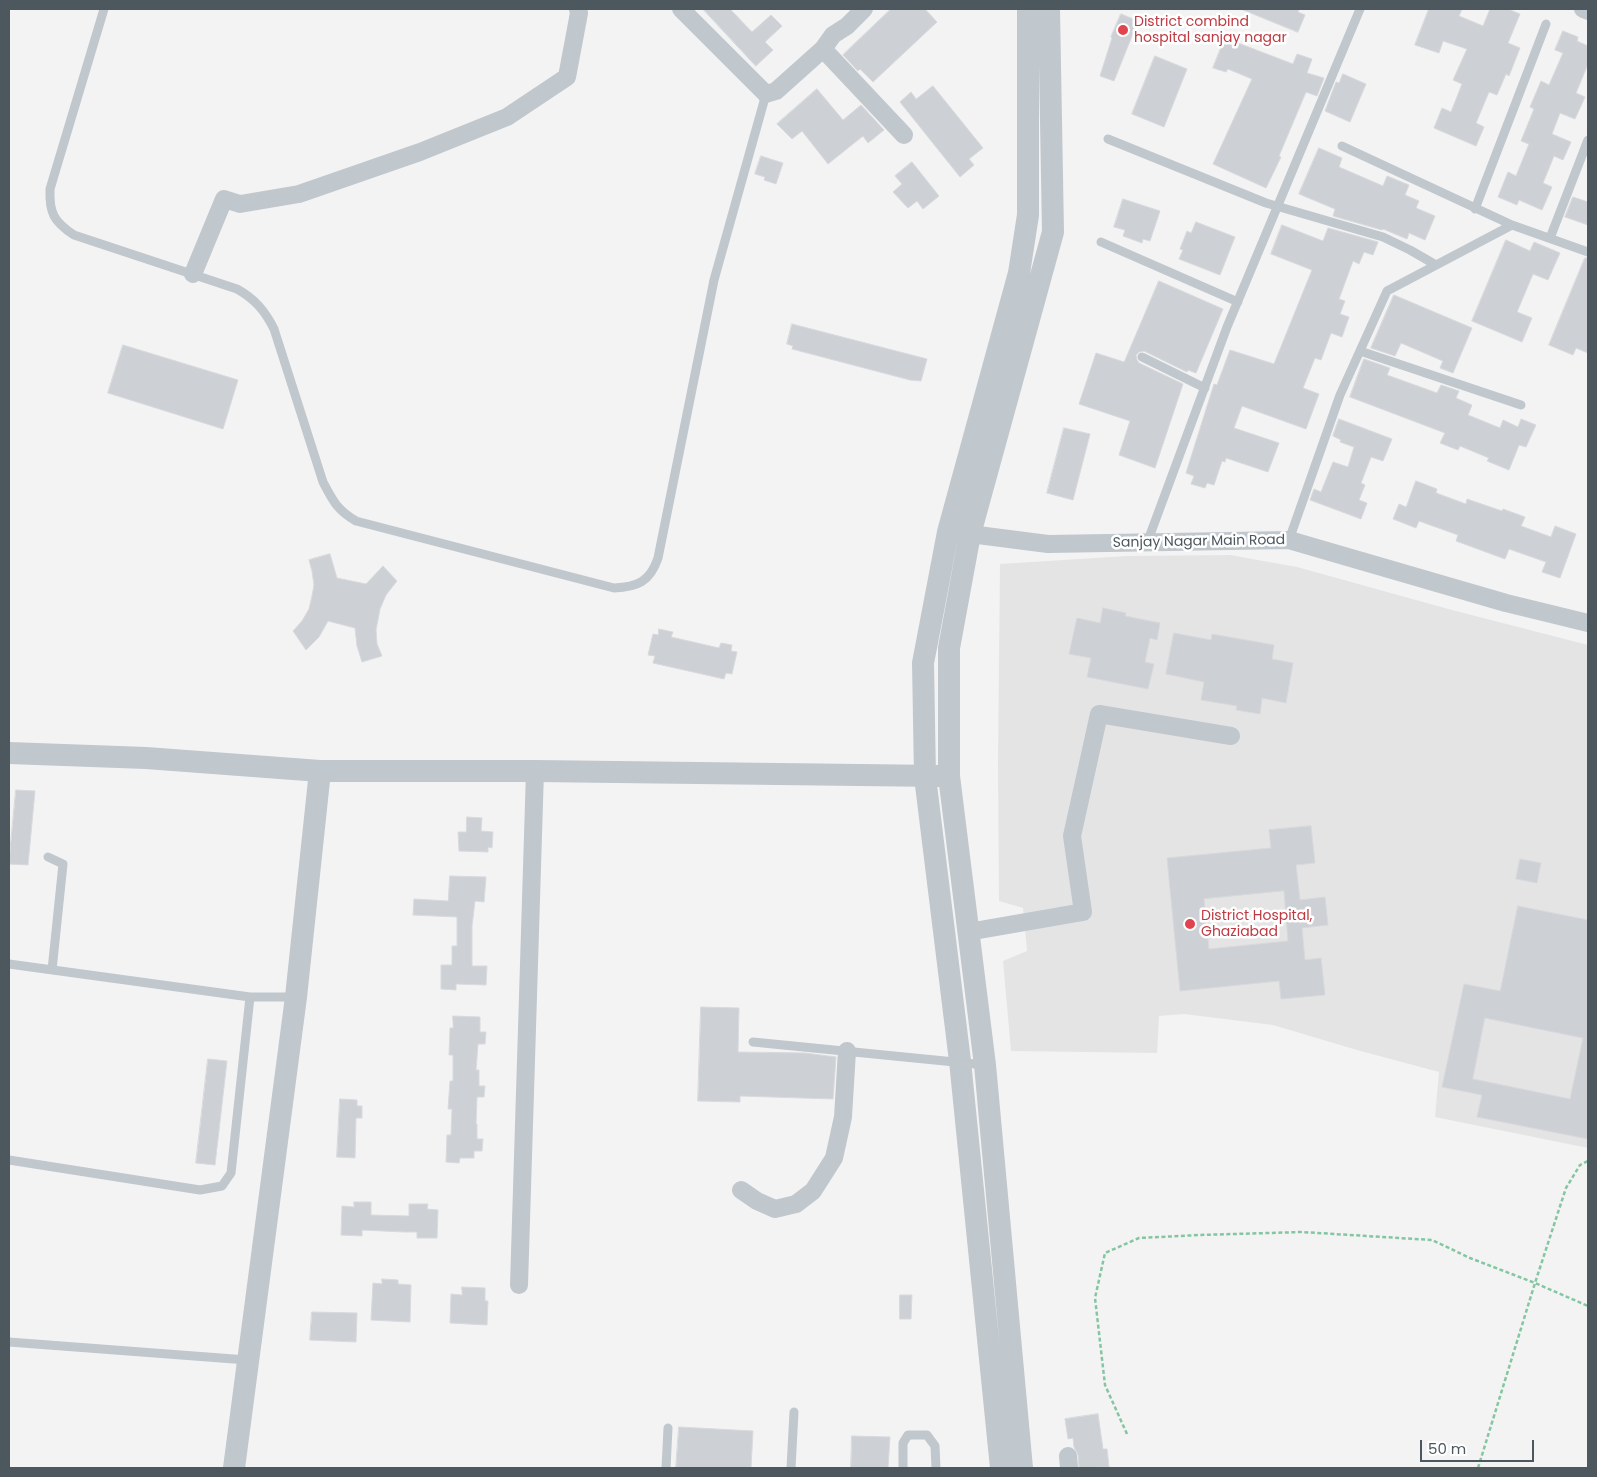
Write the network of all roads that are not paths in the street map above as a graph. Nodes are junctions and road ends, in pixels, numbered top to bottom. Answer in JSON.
{"nodes":[{"id":1,"x":104,"y":9,"type":"edge"},
{"id":2,"x":578,"y":9,"type":"edge"},
{"id":3,"x":681,"y":9,"type":"edge"},
{"id":4,"x":864,"y":9,"type":"edge"},
{"id":5,"x":1028,"y":9,"type":"edge"},
{"id":6,"x":1049,"y":9,"type":"edge"},
{"id":7,"x":1360,"y":9,"type":"edge"},
{"id":8,"x":1583,"y":9,"type":"edge"},
{"id":9,"x":1588,"y":11,"type":"edge"},
{"id":10,"x":1546,"y":24,"type":"dead end"},
{"id":11,"x":823,"y":49,"type":"junction"},
{"id":12,"x":766,"y":94,"type":"junction"},
{"id":13,"x":904,"y":135,"type":"dead end"},
{"id":14,"x":1108,"y":139,"type":"dead end"},
{"id":15,"x":1588,"y":140,"type":"edge"},
{"id":16,"x":1342,"y":146,"type":"dead end"},
{"id":17,"x":1279,"y":205,"type":"junction"},
{"id":18,"x":1475,"y":209,"type":"junction"},
{"id":19,"x":1512,"y":225,"type":"junction"},
{"id":20,"x":1550,"y":238,"type":"junction"},
{"id":21,"x":1102,"y":242,"type":"dead end"},
{"id":22,"x":1588,"y":252,"type":"edge"},
{"id":23,"x":1436,"y":265,"type":"junction"},
{"id":24,"x":193,"y":274,"type":"junction"},
{"id":25,"x":1238,"y":302,"type":"junction"},
{"id":26,"x":1360,"y":350,"type":"junction"},
{"id":27,"x":1142,"y":357,"type":"dead end"},
{"id":28,"x":1205,"y":388,"type":"junction"},
{"id":29,"x":1521,"y":405,"type":"dead end"},
{"id":30,"x":960,"y":530,"type":"junction"},
{"id":31,"x":1289,"y":540,"type":"junction"},
{"id":32,"x":1148,"y":543,"type":"junction"},
{"id":33,"x":1588,"y":623,"type":"edge"},
{"id":34,"x":1231,"y":736,"type":"dead end"},
{"id":35,"x":9,"y":752,"type":"edge"},
{"id":36,"x":320,"y":771,"type":"junction"},
{"id":37,"x":534,"y":771,"type":"junction"},
{"id":38,"x":949,"y":776,"type":"junction"},
{"id":39,"x":925,"y":777,"type":"junction"},
{"id":40,"x":48,"y":858,"type":"dead end"},
{"id":41,"x":968,"y":932,"type":"junction"},
{"id":42,"x":9,"y":964,"type":"edge"},
{"id":43,"x":52,"y":970,"type":"junction"},
{"id":44,"x":250,"y":997,"type":"junction"},
{"id":45,"x":296,"y":997,"type":"junction"},
{"id":46,"x":753,"y":1042,"type":"dead end"},
{"id":47,"x":847,"y":1051,"type":"junction"},
{"id":48,"x":960,"y":1062,"type":"junction"},
{"id":49,"x":985,"y":1065,"type":"junction"},
{"id":50,"x":9,"y":1160,"type":"edge"},
{"id":51,"x":741,"y":1190,"type":"dead end"},
{"id":52,"x":519,"y":1285,"type":"dead end"},
{"id":53,"x":9,"y":1342,"type":"edge"},
{"id":54,"x":247,"y":1360,"type":"junction"},
{"id":55,"x":794,"y":1412,"type":"dead end"},
{"id":56,"x":668,"y":1428,"type":"dead end"},
{"id":57,"x":234,"y":1468,"type":"edge"},
{"id":58,"x":666,"y":1468,"type":"edge"},
{"id":59,"x":791,"y":1468,"type":"edge"},
{"id":60,"x":903,"y":1468,"type":"edge"},
{"id":61,"x":936,"y":1468,"type":"edge"},
{"id":62,"x":1001,"y":1468,"type":"edge"},
{"id":63,"x":1022,"y":1468,"type":"edge"}],
"edges":[{"from":1,"to":24,"type":"lane"},
{"from":2,"to":24,"type":"street"},
{"from":3,"to":12,"type":"street"},
{"from":4,"to":11,"type":"street"},
{"from":5,"to":30,"type":"street"},
{"from":6,"to":30,"type":"street"},
{"from":7,"to":17,"type":"lane"},
{"from":8,"to":9,"type":"street"},
{"from":10,"to":18,"type":"lane"},
{"from":11,"to":12,"type":"street"},
{"from":11,"to":13,"type":"street"},
{"from":12,"to":24,"type":"lane"},
{"from":14,"to":17,"type":"lane"},
{"from":15,"to":20,"type":"lane"},
{"from":16,"to":18,"type":"lane"},
{"from":17,"to":23,"type":"lane"},
{"from":17,"to":25,"type":"lane"},
{"from":18,"to":19,"type":"lane"},
{"from":19,"to":20,"type":"lane"},
{"from":19,"to":23,"type":"lane"},
{"from":20,"to":22,"type":"lane"},
{"from":21,"to":25,"type":"lane"},
{"from":23,"to":26,"type":"lane"},
{"from":25,"to":28,"type":"lane"},
{"from":26,"to":29,"type":"lane"},
{"from":26,"to":31,"type":"lane"},
{"from":27,"to":28,"type":"lane"},
{"from":28,"to":32,"type":"lane"},
{"from":30,"to":32,"type":"street","name":"Sanjay Nagar Main Road"},
{"from":30,"to":38,"type":"street"},
{"from":30,"to":39,"type":"street"},
{"from":31,"to":32,"type":"street","name":"Sanjay Nagar Main Road"},
{"from":31,"to":33,"type":"street","name":"Sanjay Nagar Main Road"},
{"from":34,"to":41,"type":"street"},
{"from":35,"to":36,"type":"street"},
{"from":36,"to":37,"type":"street"},
{"from":36,"to":45,"type":"street"},
{"from":37,"to":39,"type":"street"},
{"from":37,"to":52,"type":"street"},
{"from":38,"to":39,"type":"street"},
{"from":38,"to":41,"type":"street"},
{"from":39,"to":48,"type":"street"},
{"from":40,"to":43,"type":"lane"},
{"from":41,"to":49,"type":"street"},
{"from":42,"to":43,"type":"lane"},
{"from":43,"to":44,"type":"lane"},
{"from":44,"to":45,"type":"lane"},
{"from":44,"to":50,"type":"lane"},
{"from":45,"to":54,"type":"street"},
{"from":46,"to":47,"type":"lane"},
{"from":47,"to":48,"type":"lane"},
{"from":47,"to":51,"type":"street"},
{"from":48,"to":49,"type":"lane"},
{"from":48,"to":62,"type":"street"},
{"from":49,"to":63,"type":"street"},
{"from":53,"to":54,"type":"lane"},
{"from":54,"to":57,"type":"street"},
{"from":55,"to":59,"type":"lane"},
{"from":56,"to":58,"type":"lane"},
{"from":60,"to":61,"type":"lane"}]}
